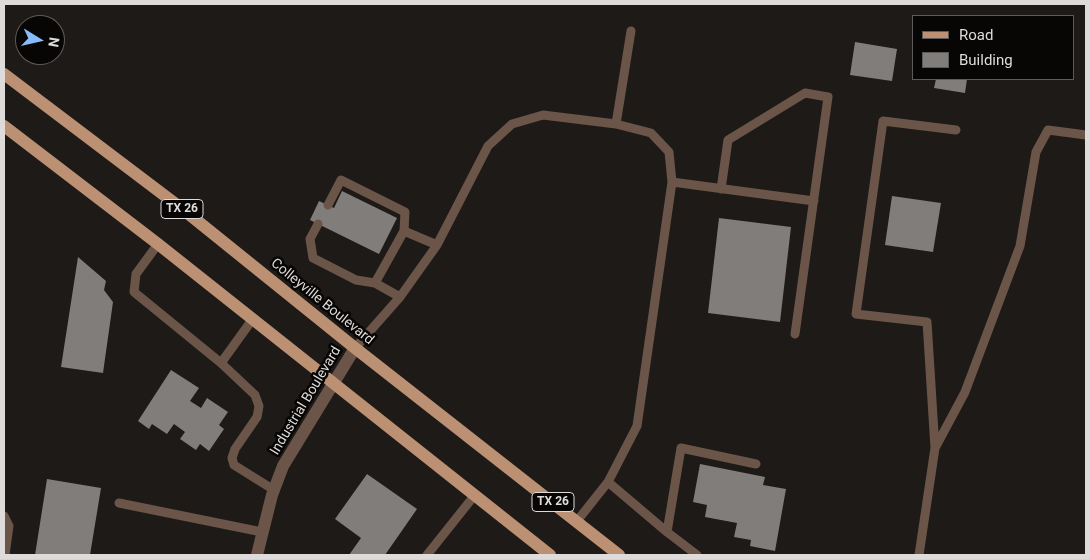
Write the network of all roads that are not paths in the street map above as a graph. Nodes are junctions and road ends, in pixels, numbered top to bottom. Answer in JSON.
{"nodes":[{"id":1,"x":632,"y":31,"type":"dead end"},
{"id":2,"x":4,"y":74,"type":"edge"},
{"id":3,"x":616,"y":124,"type":"junction"},
{"id":4,"x":4,"y":126,"type":"edge"},
{"id":5,"x":956,"y":130,"type":"dead end"},
{"id":6,"x":1086,"y":135,"type":"edge"},
{"id":7,"x":672,"y":182,"type":"junction"},
{"id":8,"x":721,"y":189,"type":"junction"},
{"id":9,"x":814,"y":201,"type":"junction"},
{"id":10,"x":328,"y":205,"type":"dead end"},
{"id":11,"x":318,"y":224,"type":"dead end"},
{"id":12,"x":404,"y":232,"type":"junction"},
{"id":13,"x":158,"y":244,"type":"junction"},
{"id":14,"x":437,"y":245,"type":"junction"},
{"id":15,"x":375,"y":283,"type":"junction"},
{"id":16,"x":400,"y":296,"type":"junction"},
{"id":17,"x":252,"y":320,"type":"junction"},
{"id":18,"x":795,"y":334,"type":"dead end"},
{"id":19,"x":355,"y":348,"type":"junction"},
{"id":20,"x":221,"y":363,"type":"junction"},
{"id":21,"x":334,"y":383,"type":"junction"},
{"id":22,"x":935,"y":448,"type":"junction"},
{"id":23,"x":756,"y":464,"type":"dead end"},
{"id":24,"x":608,"y":482,"type":"junction"},
{"id":25,"x":274,"y":490,"type":"junction"},
{"id":26,"x":474,"y":496,"type":"junction"},
{"id":27,"x":119,"y":503,"type":"dead end"},
{"id":28,"x":4,"y":516,"type":"edge"},
{"id":29,"x":577,"y":521,"type":"junction"},
{"id":30,"x":262,"y":532,"type":"junction"},
{"id":31,"x":668,"y":532,"type":"junction"},
{"id":32,"x":5,"y":555,"type":"edge"},
{"id":33,"x":257,"y":555,"type":"edge"},
{"id":34,"x":427,"y":555,"type":"edge"},
{"id":35,"x":550,"y":555,"type":"edge"},
{"id":36,"x":620,"y":555,"type":"edge"},
{"id":37,"x":697,"y":555,"type":"edge"},
{"id":38,"x":919,"y":555,"type":"edge"}],
"edges":[{"from":1,"to":3,"type":"lane"},
{"from":2,"to":19,"type":"main road","name":"Colleyville Boulevard","number":"TX 26"},
{"from":3,"to":7,"type":"lane"},
{"from":3,"to":14,"type":"lane"},
{"from":4,"to":13,"type":"main road"},
{"from":5,"to":22,"type":"lane"},
{"from":6,"to":22,"type":"lane"},
{"from":7,"to":8,"type":"lane"},
{"from":7,"to":24,"type":"lane"},
{"from":8,"to":9,"type":"lane"},
{"from":8,"to":9,"type":"lane"},
{"from":9,"to":18,"type":"lane"},
{"from":10,"to":12,"type":"lane"},
{"from":11,"to":15,"type":"lane"},
{"from":12,"to":14,"type":"lane"},
{"from":12,"to":15,"type":"lane"},
{"from":13,"to":17,"type":"main road"},
{"from":13,"to":20,"type":"lane"},
{"from":14,"to":16,"type":"lane"},
{"from":15,"to":16,"type":"lane"},
{"from":16,"to":19,"type":"lane"},
{"from":17,"to":20,"type":"lane"},
{"from":17,"to":21,"type":"main road"},
{"from":19,"to":21,"type":"street","name":"Industrial Boulevard"},
{"from":19,"to":29,"type":"main road","name":"Colleyville Boulevard","number":"TX 26"},
{"from":20,"to":25,"type":"lane"},
{"from":21,"to":25,"type":"street","name":"Industrial Boulevard"},
{"from":21,"to":26,"type":"main road"},
{"from":22,"to":38,"type":"lane"},
{"from":23,"to":31,"type":"lane"},
{"from":24,"to":29,"type":"lane"},
{"from":24,"to":31,"type":"lane"},
{"from":25,"to":30,"type":"street","name":"Industrial Boulevard"},
{"from":26,"to":34,"type":"lane"},
{"from":26,"to":35,"type":"main road"},
{"from":27,"to":30,"type":"lane"},
{"from":28,"to":32,"type":"lane"},
{"from":29,"to":36,"type":"main road","name":"Colleyville Boulevard","number":"TX 26"},
{"from":30,"to":33,"type":"street","name":"Industrial Boulevard"},
{"from":31,"to":37,"type":"lane"}]}
